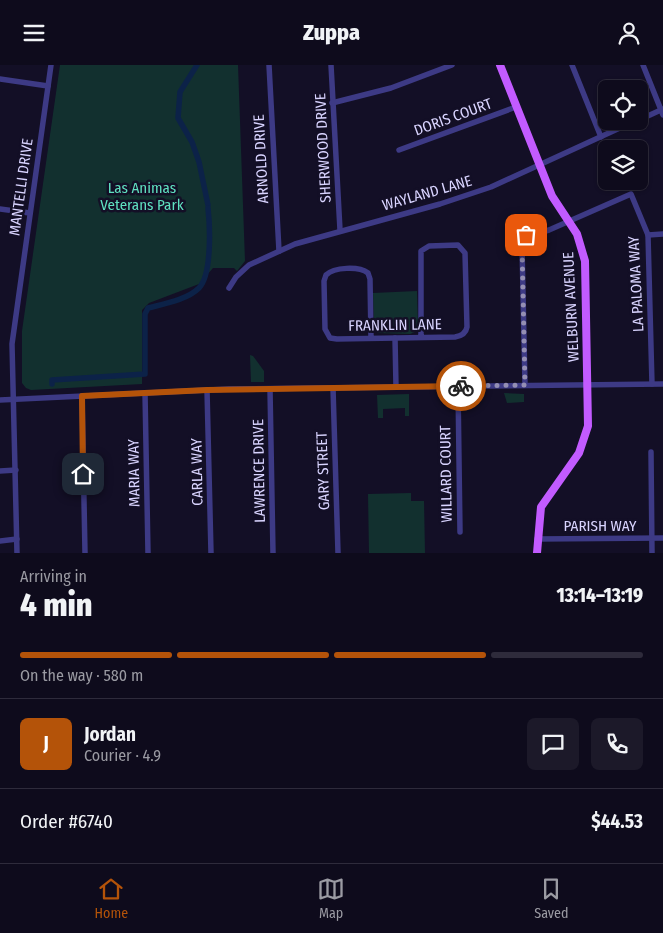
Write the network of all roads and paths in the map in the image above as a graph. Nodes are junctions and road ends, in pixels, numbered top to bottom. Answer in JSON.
{"nodes":[{"id":1,"x":51,"y":65,"type":"edge"},
{"id":2,"x":269,"y":65,"type":"edge"},
{"id":3,"x":331,"y":65,"type":"edge"},
{"id":4,"x":452,"y":65,"type":"edge"},
{"id":5,"x":500,"y":65,"type":"edge"},
{"id":6,"x":572,"y":65,"type":"edge"},
{"id":7,"x":643,"y":65,"type":"edge"},
{"id":8,"x":0,"y":79,"type":"edge"},
{"id":9,"x":48,"y":87,"type":"junction"},
{"id":10,"x":332,"y":103,"type":"junction"},
{"id":11,"x":516,"y":107,"type":"junction"},
{"id":12,"x":662,"y":111,"type":"edge"},
{"id":13,"x":648,"y":117,"type":"edge"},
{"id":14,"x":617,"y":130,"type":"edge"},
{"id":15,"x":601,"y":137,"type":"junction"},
{"id":16,"x":399,"y":151,"type":"dead end"},
{"id":17,"x":539,"y":166,"type":"junction"},
{"id":18,"x":0,"y":209,"type":"edge"},
{"id":19,"x":30,"y":213,"type":"junction"},
{"id":20,"x":569,"y":221,"type":"junction"},
{"id":21,"x":340,"y":230,"type":"junction"},
{"id":22,"x":663,"y":234,"type":"edge"},
{"id":23,"x":648,"y":235,"type":"junction"},
{"id":24,"x":278,"y":251,"type":"junction"},
{"id":25,"x":229,"y":288,"type":"dead end"},
{"id":26,"x":421,"y":337,"type":"junction"},
{"id":27,"x":371,"y":338,"type":"junction"},
{"id":28,"x":395,"y":338,"type":"junction"},
{"id":29,"x":652,"y":384,"type":"junction"},
{"id":30,"x":663,"y":384,"type":"edge"},
{"id":31,"x":525,"y":385,"type":"junction"},
{"id":32,"x":588,"y":385,"type":"junction"},
{"id":33,"x":458,"y":386,"type":"junction"},
{"id":34,"x":396,"y":387,"type":"junction"},
{"id":35,"x":333,"y":388,"type":"junction"},
{"id":36,"x":270,"y":389,"type":"junction"},
{"id":37,"x":207,"y":390,"type":"junction"},
{"id":38,"x":145,"y":393,"type":"junction"},
{"id":39,"x":82,"y":396,"type":"junction"},
{"id":40,"x":0,"y":399,"type":"edge"},
{"id":41,"x":14,"y":399,"type":"junction"},
{"id":42,"x":651,"y":452,"type":"dead end"},
{"id":43,"x":16,"y":470,"type":"junction"},
{"id":44,"x":0,"y":471,"type":"edge"},
{"id":45,"x":460,"y":532,"type":"dead end"},
{"id":46,"x":652,"y":538,"type":"junction"},
{"id":47,"x":663,"y":538,"type":"edge"},
{"id":48,"x":17,"y":539,"type":"junction"},
{"id":49,"x":538,"y":539,"type":"junction"},
{"id":50,"x":0,"y":541,"type":"edge"},
{"id":51,"x":17,"y":553,"type":"edge"},
{"id":52,"x":85,"y":553,"type":"edge"},
{"id":53,"x":148,"y":553,"type":"edge"},
{"id":54,"x":211,"y":553,"type":"edge"},
{"id":55,"x":274,"y":553,"type":"edge"},
{"id":56,"x":338,"y":553,"type":"edge"},
{"id":57,"x":537,"y":553,"type":"edge"},
{"id":58,"x":652,"y":553,"type":"edge"}],
"edges":[{"from":1,"to":9,"type":"street","name":"MANTELLI DRIVE"},
{"from":2,"to":24,"type":"street","name":"ARNOLD DRIVE"},
{"from":3,"to":10,"type":"street","name":"SHERWOOD DRIVE"},
{"from":4,"to":10,"type":"street"},
{"from":5,"to":11,"type":"main road","name":"WELBURN AVENUE"},
{"from":6,"to":15,"type":"street"},
{"from":7,"to":12,"type":"street"},
{"from":8,"to":9,"type":"street"},
{"from":9,"to":19,"type":"street","name":"MANTELLI DRIVE"},
{"from":10,"to":21,"type":"street","name":"SHERWOOD DRIVE"},
{"from":11,"to":16,"type":"street","name":"DORIS COURT"},
{"from":11,"to":17,"type":"main road","name":"WELBURN AVENUE"},
{"from":12,"to":13,"type":"street","name":"WAYLAND LANE"},
{"from":14,"to":15,"type":"street","name":"WAYLAND LANE"},
{"from":15,"to":17,"type":"street","name":"WAYLAND LANE"},
{"from":17,"to":20,"type":"main road","name":"WELBURN AVENUE"},
{"from":17,"to":21,"type":"street","name":"WAYLAND LANE"},
{"from":18,"to":19,"type":"street"},
{"from":19,"to":41,"type":"street","name":"MANTELLI DRIVE"},
{"from":20,"to":23,"type":"street","name":"LA PALOMA WAY"},
{"from":20,"to":31,"type":"street"},
{"from":20,"to":32,"type":"main road","name":"WELBURN AVENUE"},
{"from":21,"to":24,"type":"street","name":"WAYLAND LANE"},
{"from":22,"to":23,"type":"street"},
{"from":23,"to":29,"type":"street","name":"LA PALOMA WAY"},
{"from":24,"to":25,"type":"street","name":"WAYLAND LANE"},
{"from":26,"to":26,"type":"street","name":"FRANKLIN LANE"},
{"from":26,"to":28,"type":"street","name":"FRANKLIN LANE"},
{"from":27,"to":27,"type":"street","name":"FRANKLIN LANE"},
{"from":27,"to":28,"type":"street","name":"FRANKLIN LANE"},
{"from":28,"to":34,"type":"street"},
{"from":29,"to":30,"type":"street"},
{"from":29,"to":32,"type":"street"},
{"from":31,"to":32,"type":"street"},
{"from":31,"to":33,"type":"street"},
{"from":32,"to":49,"type":"main road","name":"WELBURN AVENUE"},
{"from":33,"to":34,"type":"street"},
{"from":33,"to":45,"type":"street","name":"WILLARD COURT"},
{"from":34,"to":35,"type":"street"},
{"from":35,"to":36,"type":"street"},
{"from":35,"to":56,"type":"street","name":"GARY STREET"},
{"from":36,"to":37,"type":"street"},
{"from":36,"to":55,"type":"street","name":"LAWRENCE DRIVE"},
{"from":37,"to":38,"type":"street"},
{"from":37,"to":54,"type":"street","name":"CARLA WAY"},
{"from":38,"to":39,"type":"street"},
{"from":38,"to":53,"type":"street","name":"MARIA WAY"},
{"from":39,"to":41,"type":"street"},
{"from":39,"to":52,"type":"street"},
{"from":40,"to":41,"type":"street"},
{"from":41,"to":43,"type":"street","name":"MANTELLI DRIVE"},
{"from":42,"to":46,"type":"street"},
{"from":43,"to":44,"type":"street"},
{"from":43,"to":48,"type":"street","name":"MANTELLI DRIVE"},
{"from":46,"to":47,"type":"street","name":"PARISH WAY"},
{"from":46,"to":49,"type":"street","name":"PARISH WAY"},
{"from":46,"to":58,"type":"street"},
{"from":48,"to":50,"type":"street"},
{"from":48,"to":51,"type":"street","name":"MANTELLI DRIVE"},
{"from":49,"to":57,"type":"main road","name":"WELBURN AVENUE"}]}
